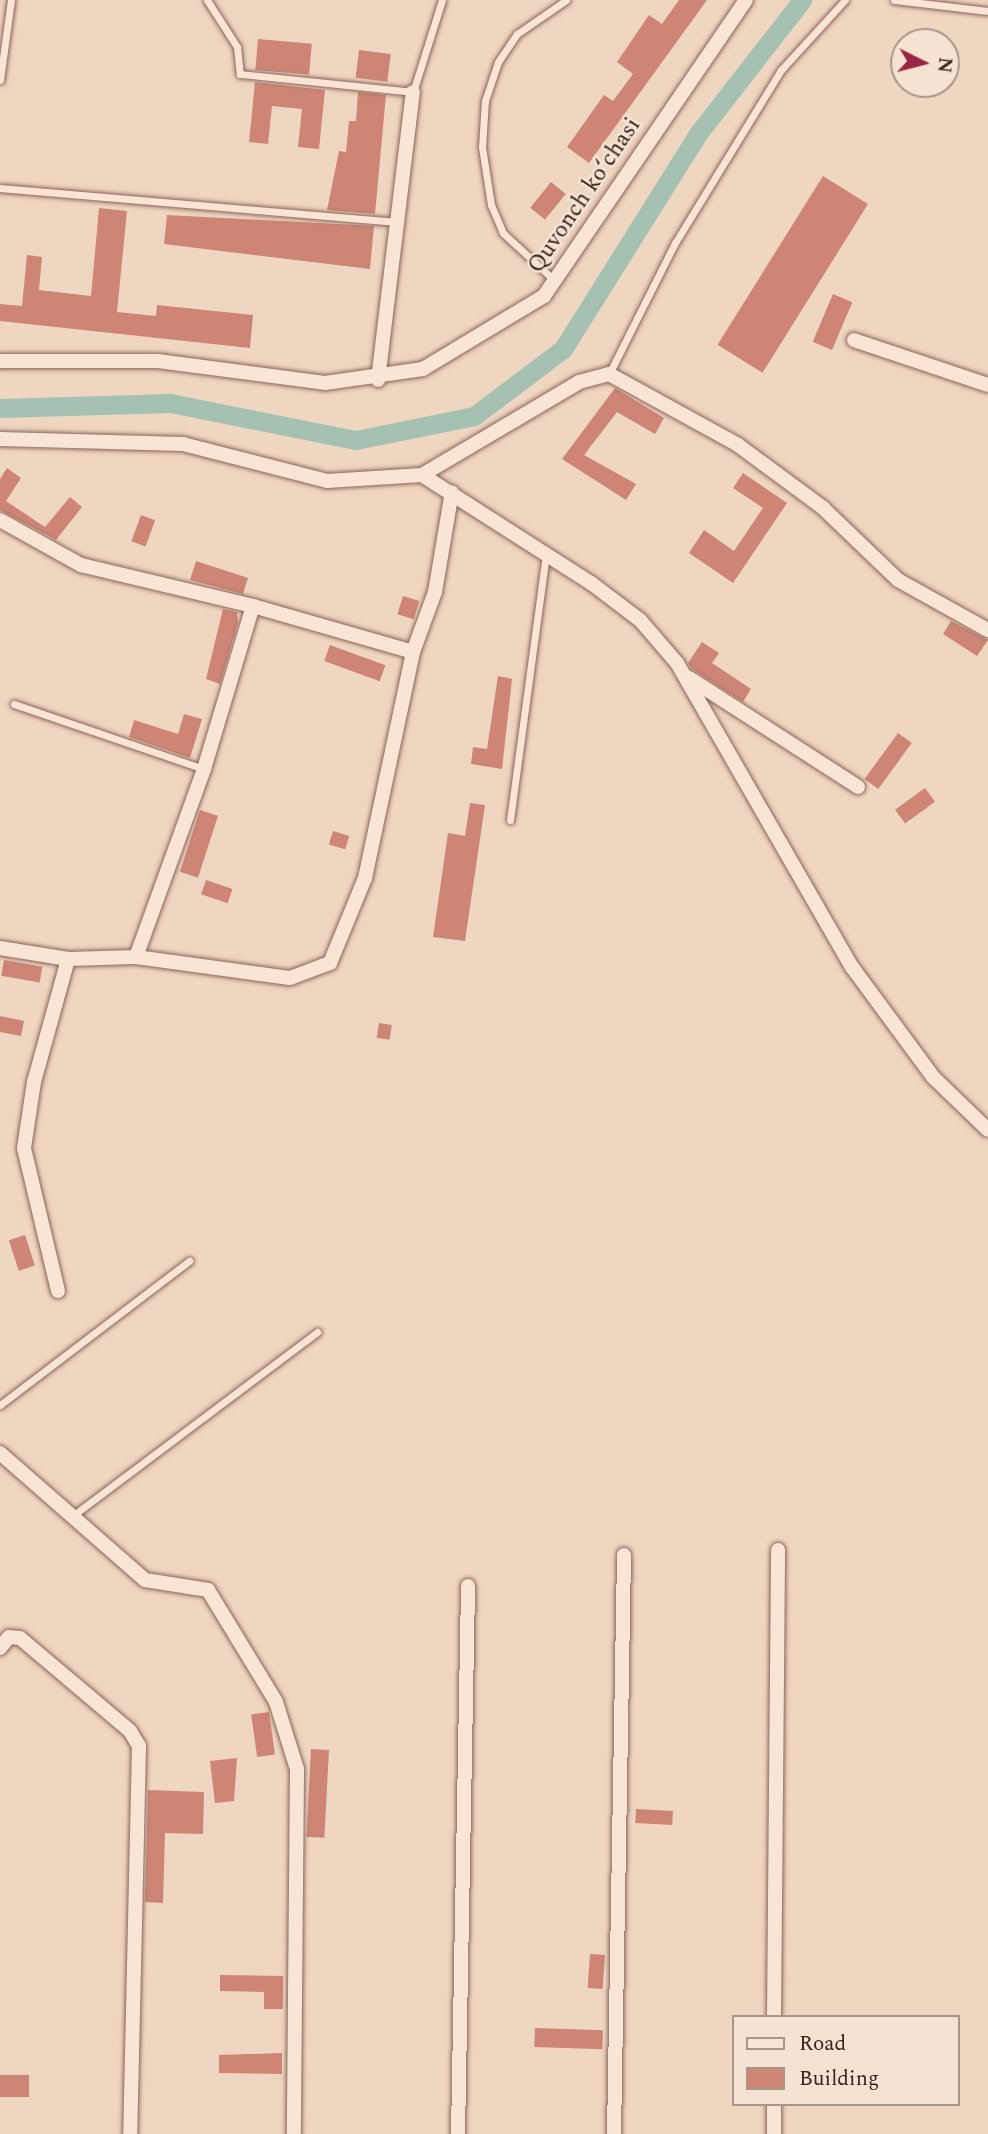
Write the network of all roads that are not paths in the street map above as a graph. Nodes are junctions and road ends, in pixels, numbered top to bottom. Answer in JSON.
{"nodes":[{"id":1,"x":11,"y":0,"type":"edge"},
{"id":2,"x":207,"y":0,"type":"edge"},
{"id":3,"x":442,"y":0,"type":"edge"},
{"id":4,"x":566,"y":0,"type":"edge"},
{"id":5,"x":746,"y":0,"type":"edge"},
{"id":6,"x":845,"y":0,"type":"edge"},
{"id":7,"x":894,"y":0,"type":"edge"},
{"id":8,"x":988,"y":11,"type":"edge"},
{"id":9,"x":0,"y":80,"type":"edge"},
{"id":10,"x":413,"y":93,"type":"junction"},
{"id":11,"x":0,"y":188,"type":"edge"},
{"id":12,"x":397,"y":222,"type":"junction"},
{"id":13,"x":555,"y":281,"type":"junction"},
{"id":14,"x":854,"y":340,"type":"dead end"},
{"id":15,"x":0,"y":361,"type":"edge"},
{"id":16,"x":609,"y":374,"type":"junction"},
{"id":17,"x":378,"y":380,"type":"junction"},
{"id":18,"x":988,"y":385,"type":"edge"},
{"id":19,"x":0,"y":439,"type":"edge"},
{"id":20,"x":422,"y":475,"type":"junction"},
{"id":21,"x":452,"y":492,"type":"junction"},
{"id":22,"x":0,"y":520,"type":"edge"},
{"id":23,"x":546,"y":554,"type":"junction"},
{"id":24,"x":253,"y":606,"type":"junction"},
{"id":25,"x":988,"y":630,"type":"edge"},
{"id":26,"x":413,"y":652,"type":"junction"},
{"id":27,"x":685,"y":676,"type":"junction"},
{"id":28,"x":14,"y":704,"type":"dead end"},
{"id":29,"x":204,"y":769,"type":"junction"},
{"id":30,"x":858,"y":787,"type":"dead end"},
{"id":31,"x":510,"y":820,"type":"dead end"},
{"id":32,"x":0,"y":948,"type":"edge"},
{"id":33,"x":136,"y":957,"type":"junction"},
{"id":34,"x":68,"y":959,"type":"junction"},
{"id":35,"x":988,"y":1130,"type":"edge"},
{"id":36,"x":188,"y":1261,"type":"dead end"},
{"id":37,"x":58,"y":1291,"type":"dead end"},
{"id":38,"x":317,"y":1332,"type":"dead end"},
{"id":39,"x":0,"y":1405,"type":"edge"},
{"id":40,"x":0,"y":1453,"type":"edge"},
{"id":41,"x":70,"y":1517,"type":"junction"},
{"id":42,"x":778,"y":1550,"type":"dead end"},
{"id":43,"x":624,"y":1555,"type":"dead end"},
{"id":44,"x":468,"y":1586,"type":"dead end"},
{"id":45,"x":0,"y":1648,"type":"edge"},
{"id":46,"x":774,"y":2015,"type":"edge"},
{"id":47,"x":774,"y":2106,"type":"edge"},
{"id":48,"x":130,"y":2134,"type":"edge"},
{"id":49,"x":294,"y":2134,"type":"edge"},
{"id":50,"x":458,"y":2134,"type":"edge"},
{"id":51,"x":614,"y":2134,"type":"edge"},
{"id":52,"x":774,"y":2134,"type":"edge"}],
"edges":[{"from":1,"to":9,"type":"lane"},
{"from":2,"to":10,"type":"lane"},
{"from":3,"to":10,"type":"lane"},
{"from":4,"to":13,"type":"lane"},
{"from":5,"to":13,"type":"street","name":"Quvonch koʻchasi"},
{"from":6,"to":16,"type":"lane"},
{"from":7,"to":8,"type":"lane"},
{"from":10,"to":12,"type":"street"},
{"from":11,"to":12,"type":"lane"},
{"from":12,"to":17,"type":"street"},
{"from":13,"to":17,"type":"street","name":"Quvonch koʻchasi"},
{"from":14,"to":18,"type":"street"},
{"from":15,"to":17,"type":"street","name":"Quvonch koʻchasi"},
{"from":16,"to":20,"type":"street"},
{"from":16,"to":25,"type":"street"},
{"from":19,"to":20,"type":"street"},
{"from":20,"to":21,"type":"street"},
{"from":21,"to":23,"type":"street"},
{"from":21,"to":26,"type":"street"},
{"from":22,"to":24,"type":"street"},
{"from":23,"to":27,"type":"street"},
{"from":23,"to":31,"type":"lane"},
{"from":24,"to":26,"type":"street"},
{"from":24,"to":29,"type":"street"},
{"from":26,"to":33,"type":"street"},
{"from":27,"to":30,"type":"street"},
{"from":27,"to":35,"type":"street"},
{"from":28,"to":29,"type":"lane"},
{"from":29,"to":33,"type":"street"},
{"from":32,"to":34,"type":"street"},
{"from":33,"to":34,"type":"street"},
{"from":34,"to":37,"type":"street"},
{"from":36,"to":39,"type":"lane"},
{"from":38,"to":41,"type":"lane"},
{"from":40,"to":41,"type":"street"},
{"from":41,"to":49,"type":"street"},
{"from":42,"to":46,"type":"street"},
{"from":43,"to":51,"type":"street"},
{"from":44,"to":50,"type":"street"},
{"from":45,"to":48,"type":"street"},
{"from":47,"to":52,"type":"street"}]}
